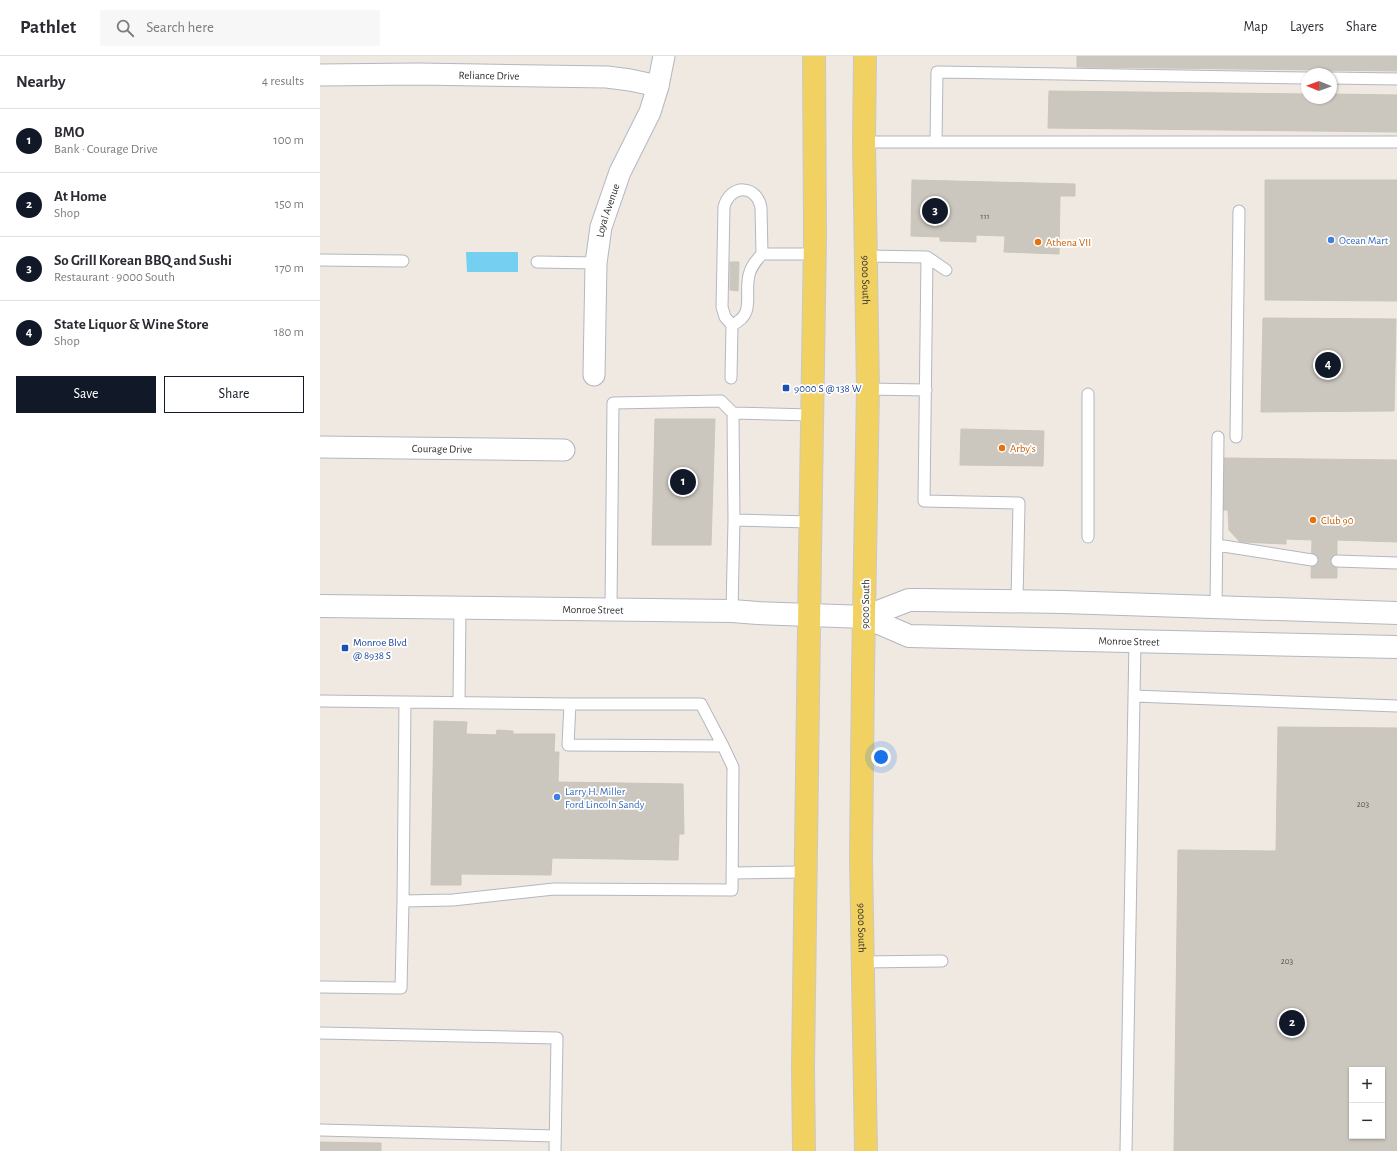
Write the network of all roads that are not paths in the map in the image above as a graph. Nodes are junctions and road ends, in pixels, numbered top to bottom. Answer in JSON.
{"nodes":[{"id":1,"x":664,"y":56,"type":"edge"},
{"id":2,"x":814,"y":56,"type":"edge"},
{"id":3,"x":865,"y":56,"type":"edge"},
{"id":4,"x":320,"y":74,"type":"edge"},
{"id":5,"x":1301,"y":78,"type":"edge"},
{"id":6,"x":1337,"y":78,"type":"edge"},
{"id":7,"x":1397,"y":79,"type":"edge"},
{"id":8,"x":658,"y":86,"type":"junction"},
{"id":9,"x":936,"y":141,"type":"junction"},
{"id":10,"x":864,"y":142,"type":"junction"},
{"id":11,"x":1397,"y":142,"type":"edge"},
{"id":12,"x":1239,"y":211,"type":"dead end"},
{"id":13,"x":762,"y":254,"type":"junction"},
{"id":14,"x":815,"y":254,"type":"junction"},
{"id":15,"x":866,"y":256,"type":"junction"},
{"id":16,"x":927,"y":257,"type":"junction"},
{"id":17,"x":320,"y":260,"type":"edge"},
{"id":18,"x":403,"y":261,"type":"dead end"},
{"id":19,"x":537,"y":262,"type":"dead end"},
{"id":20,"x":596,"y":263,"type":"junction"},
{"id":21,"x":946,"y":270,"type":"dead end"},
{"id":22,"x":732,"y":325,"type":"junction"},
{"id":23,"x":594,"y":375,"type":"dead end"},
{"id":24,"x":731,"y":378,"type":"dead end"},
{"id":25,"x":868,"y":389,"type":"junction"},
{"id":26,"x":926,"y":390,"type":"junction"},
{"id":27,"x":1088,"y":394,"type":"dead end"},
{"id":28,"x":733,"y":413,"type":"junction"},
{"id":29,"x":812,"y":415,"type":"junction"},
{"id":30,"x":1218,"y":437,"type":"dead end"},
{"id":31,"x":1236,"y":437,"type":"dead end"},
{"id":32,"x":320,"y":447,"type":"edge"},
{"id":33,"x":564,"y":450,"type":"dead end"},
{"id":34,"x":734,"y":520,"type":"junction"},
{"id":35,"x":810,"y":522,"type":"junction"},
{"id":36,"x":1088,"y":537,"type":"dead end"},
{"id":37,"x":1217,"y":545,"type":"junction"},
{"id":38,"x":1312,"y":560,"type":"dead end"},
{"id":39,"x":1337,"y":561,"type":"dead end"},
{"id":40,"x":1397,"y":563,"type":"edge"},
{"id":41,"x":1017,"y":601,"type":"junction"},
{"id":42,"x":320,"y":606,"type":"edge"},
{"id":43,"x":1216,"y":607,"type":"junction"},
{"id":44,"x":460,"y":608,"type":"junction"},
{"id":45,"x":611,"y":610,"type":"junction"},
{"id":46,"x":732,"y":611,"type":"junction"},
{"id":47,"x":1397,"y":613,"type":"edge"},
{"id":48,"x":809,"y":615,"type":"junction"},
{"id":49,"x":865,"y":617,"type":"junction"},
{"id":50,"x":1135,"y":641,"type":"junction"},
{"id":51,"x":1397,"y":647,"type":"edge"},
{"id":52,"x":1134,"y":696,"type":"junction"},
{"id":53,"x":320,"y":701,"type":"edge"},
{"id":54,"x":405,"y":702,"type":"junction"},
{"id":55,"x":459,"y":702,"type":"junction"},
{"id":56,"x":570,"y":704,"type":"junction"},
{"id":57,"x":1397,"y":706,"type":"edge"},
{"id":58,"x":723,"y":746,"type":"junction"},
{"id":59,"x":732,"y":872,"type":"junction"},
{"id":60,"x":806,"y":872,"type":"junction"},
{"id":61,"x":403,"y":901,"type":"junction"},
{"id":62,"x":942,"y":961,"type":"dead end"},
{"id":63,"x":862,"y":962,"type":"junction"},
{"id":64,"x":320,"y":987,"type":"edge"},
{"id":65,"x":320,"y":1033,"type":"edge"},
{"id":66,"x":320,"y":1130,"type":"edge"},
{"id":67,"x":555,"y":1136,"type":"junction"},
{"id":68,"x":555,"y":1151,"type":"edge"},
{"id":69,"x":804,"y":1151,"type":"edge"},
{"id":70,"x":866,"y":1151,"type":"edge"},
{"id":71,"x":1126,"y":1151,"type":"edge"}],
"edges":[{"from":1,"to":8,"type":"street","name":"Loyal Avenue"},
{"from":2,"to":14,"type":"main road"},
{"from":3,"to":10,"type":"main road","name":"9000 South"},
{"from":4,"to":8,"type":"street","name":"Reliance Drive"},
{"from":5,"to":9,"type":"lane"},
{"from":6,"to":7,"type":"lane"},
{"from":8,"to":20,"type":"street","name":"Loyal Avenue"},
{"from":9,"to":10,"type":"lane"},
{"from":9,"to":11,"type":"lane"},
{"from":10,"to":15,"type":"main road","name":"9000 South"},
{"from":12,"to":31,"type":"lane"},
{"from":13,"to":14,"type":"lane"},
{"from":13,"to":22,"type":"lane"},
{"from":13,"to":22,"type":"lane"},
{"from":14,"to":29,"type":"main road"},
{"from":15,"to":16,"type":"lane"},
{"from":15,"to":25,"type":"main road","name":"9000 South"},
{"from":16,"to":21,"type":"lane"},
{"from":16,"to":26,"type":"lane"},
{"from":17,"to":18,"type":"lane"},
{"from":19,"to":20,"type":"lane"},
{"from":20,"to":23,"type":"street","name":"Loyal Avenue"},
{"from":22,"to":24,"type":"lane"},
{"from":25,"to":26,"type":"lane"},
{"from":25,"to":49,"type":"main road","name":"9000 South"},
{"from":26,"to":41,"type":"lane"},
{"from":27,"to":36,"type":"lane"},
{"from":28,"to":29,"type":"lane"},
{"from":28,"to":34,"type":"lane"},
{"from":28,"to":45,"type":"lane"},
{"from":29,"to":35,"type":"main road"},
{"from":30,"to":37,"type":"lane"},
{"from":32,"to":33,"type":"street","name":"Courage Drive"},
{"from":34,"to":35,"type":"lane"},
{"from":34,"to":46,"type":"lane"},
{"from":35,"to":48,"type":"main road"},
{"from":37,"to":38,"type":"lane"},
{"from":37,"to":43,"type":"lane"},
{"from":39,"to":40,"type":"lane"},
{"from":41,"to":43,"type":"street","name":"Monroe Street"},
{"from":41,"to":49,"type":"street","name":"Monroe Street"},
{"from":42,"to":44,"type":"street","name":"Monroe Street"},
{"from":43,"to":47,"type":"street","name":"Monroe Street"},
{"from":44,"to":45,"type":"street","name":"Monroe Street"},
{"from":44,"to":55,"type":"lane"},
{"from":45,"to":46,"type":"street","name":"Monroe Street"},
{"from":46,"to":48,"type":"street","name":"Monroe Street"},
{"from":48,"to":49,"type":"street","name":"Monroe Street"},
{"from":48,"to":60,"type":"main road"},
{"from":49,"to":50,"type":"street","name":"Monroe Street"},
{"from":49,"to":63,"type":"main road","name":"9000 South"},
{"from":50,"to":51,"type":"street","name":"Monroe Street"},
{"from":50,"to":52,"type":"lane"},
{"from":52,"to":57,"type":"lane"},
{"from":52,"to":71,"type":"lane"},
{"from":53,"to":54,"type":"lane"},
{"from":54,"to":55,"type":"lane"},
{"from":54,"to":61,"type":"lane"},
{"from":55,"to":56,"type":"lane"},
{"from":56,"to":58,"type":"lane"},
{"from":56,"to":58,"type":"lane"},
{"from":58,"to":59,"type":"lane"},
{"from":59,"to":60,"type":"lane"},
{"from":59,"to":61,"type":"lane"},
{"from":60,"to":69,"type":"main road"},
{"from":61,"to":64,"type":"lane"},
{"from":62,"to":63,"type":"lane"},
{"from":63,"to":70,"type":"main road","name":"9000 South"},
{"from":65,"to":67,"type":"lane"},
{"from":66,"to":67,"type":"lane"},
{"from":67,"to":68,"type":"lane"}]}
